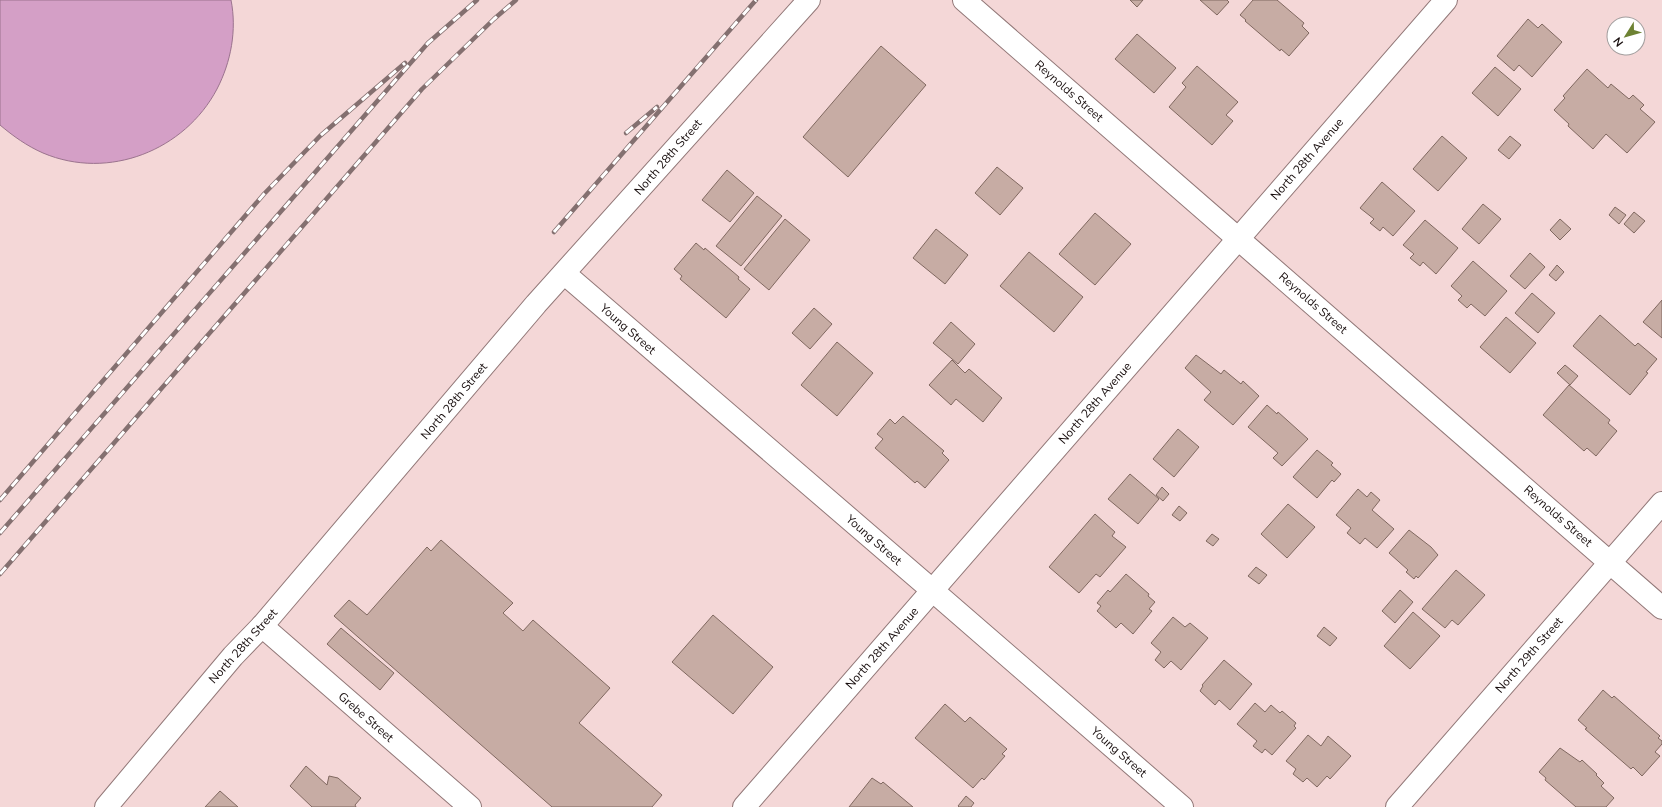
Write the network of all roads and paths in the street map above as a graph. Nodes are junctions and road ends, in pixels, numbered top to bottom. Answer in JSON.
{"nodes":[{"id":1,"x":809,"y":0,"type":"edge"},
{"id":2,"x":964,"y":0,"type":"edge"},
{"id":3,"x":1446,"y":0,"type":"edge"},
{"id":4,"x":1239,"y":238,"type":"junction"},
{"id":5,"x":565,"y":274,"type":"junction"},
{"id":6,"x":1662,"y":503,"type":"edge"},
{"id":7,"x":1610,"y":562,"type":"junction"},
{"id":8,"x":932,"y":590,"type":"junction"},
{"id":9,"x":1662,"y":608,"type":"edge"},
{"id":10,"x":262,"y":626,"type":"junction"},
{"id":11,"x":106,"y":807,"type":"edge"},
{"id":12,"x":470,"y":807,"type":"edge"},
{"id":13,"x":744,"y":807,"type":"edge"},
{"id":14,"x":1182,"y":807,"type":"edge"},
{"id":15,"x":1397,"y":807,"type":"edge"}],
"edges":[{"from":1,"to":5,"type":"street","name":"North 28th Street"},
{"from":2,"to":4,"type":"street","name":"Reynolds Street"},
{"from":3,"to":4,"type":"street","name":"North 28th Avenue"},
{"from":4,"to":7,"type":"street","name":"Reynolds Street"},
{"from":4,"to":8,"type":"street","name":"North 28th Avenue"},
{"from":5,"to":8,"type":"street","name":"Young Street"},
{"from":5,"to":10,"type":"street","name":"North 28th Street"},
{"from":6,"to":7,"type":"street","name":"North 29th Street"},
{"from":7,"to":9,"type":"street","name":"Reynolds Street"},
{"from":7,"to":15,"type":"street","name":"North 29th Street"},
{"from":8,"to":13,"type":"street","name":"North 28th Avenue"},
{"from":8,"to":14,"type":"street","name":"Young Street"},
{"from":10,"to":11,"type":"street","name":"North 28th Street"},
{"from":10,"to":12,"type":"street","name":"Grebe Street"}]}
